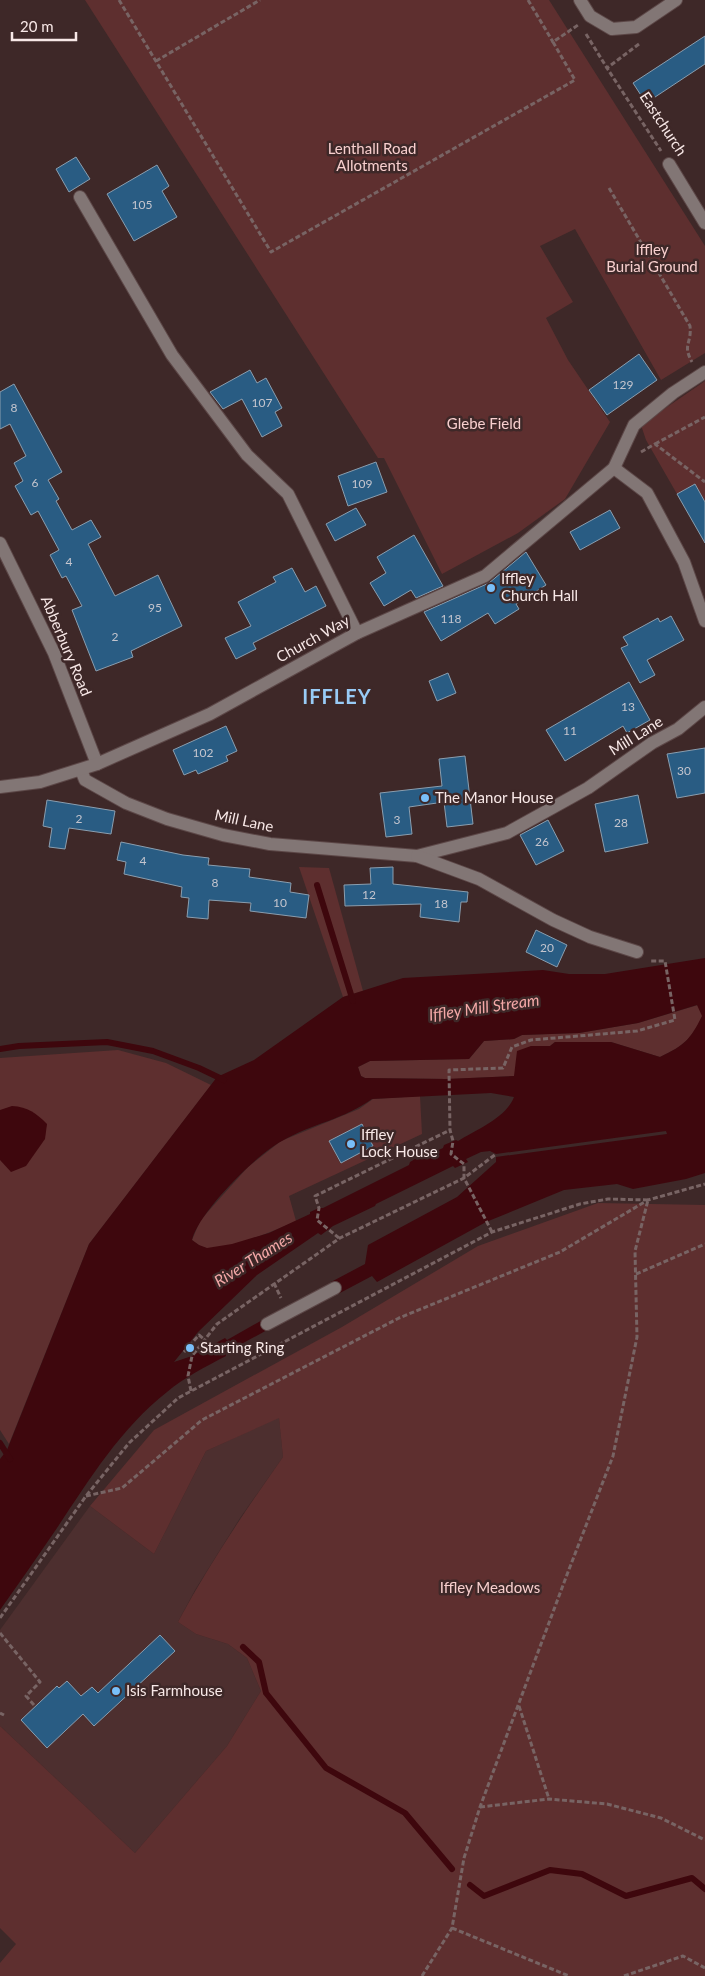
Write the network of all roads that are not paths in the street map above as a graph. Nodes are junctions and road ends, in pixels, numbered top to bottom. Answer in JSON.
{"nodes":[{"id":1,"x":580,"y":0,"type":"edge"},
{"id":2,"x":676,"y":0,"type":"edge"},
{"id":3,"x":669,"y":164,"type":"road end"},
{"id":4,"x":80,"y":197,"type":"dead end"},
{"id":5,"x":705,"y":223,"type":"edge"},
{"id":6,"x":702,"y":374,"type":"edge"},
{"id":7,"x":614,"y":468,"type":"junction"},
{"id":8,"x":0,"y":543,"type":"edge"},
{"id":9,"x":705,"y":621,"type":"edge"},
{"id":10,"x":357,"y":633,"type":"junction"},
{"id":11,"x":705,"y":707,"type":"edge"},
{"id":12,"x":97,"y":764,"type":"junction"},
{"id":13,"x":81,"y":770,"type":"junction"},
{"id":14,"x":0,"y":786,"type":"edge"},
{"id":15,"x":417,"y":856,"type":"junction"},
{"id":16,"x":637,"y":952,"type":"dead end"},
{"id":17,"x":334,"y":1288,"type":"dead end"},
{"id":18,"x":267,"y":1324,"type":"dead end"}],
"edges":[{"from":1,"to":2,"type":"street"},
{"from":3,"to":5,"type":"street","name":"Eastchurch"},
{"from":4,"to":10,"type":"street"},
{"from":6,"to":7,"type":"street"},
{"from":7,"to":9,"type":"street"},
{"from":7,"to":10,"type":"street","name":"Church Way"},
{"from":8,"to":12,"type":"street","name":"Abberbury Road"},
{"from":10,"to":12,"type":"street","name":"Church Way"},
{"from":11,"to":15,"type":"street","name":"Mill Lane"},
{"from":12,"to":13,"type":"street","name":"Church Way"},
{"from":13,"to":14,"type":"street","name":"Church Way"},
{"from":13,"to":15,"type":"street","name":"Mill Lane"},
{"from":15,"to":16,"type":"street","name":"Mill Lane"},
{"from":17,"to":18,"type":"street"}]}
